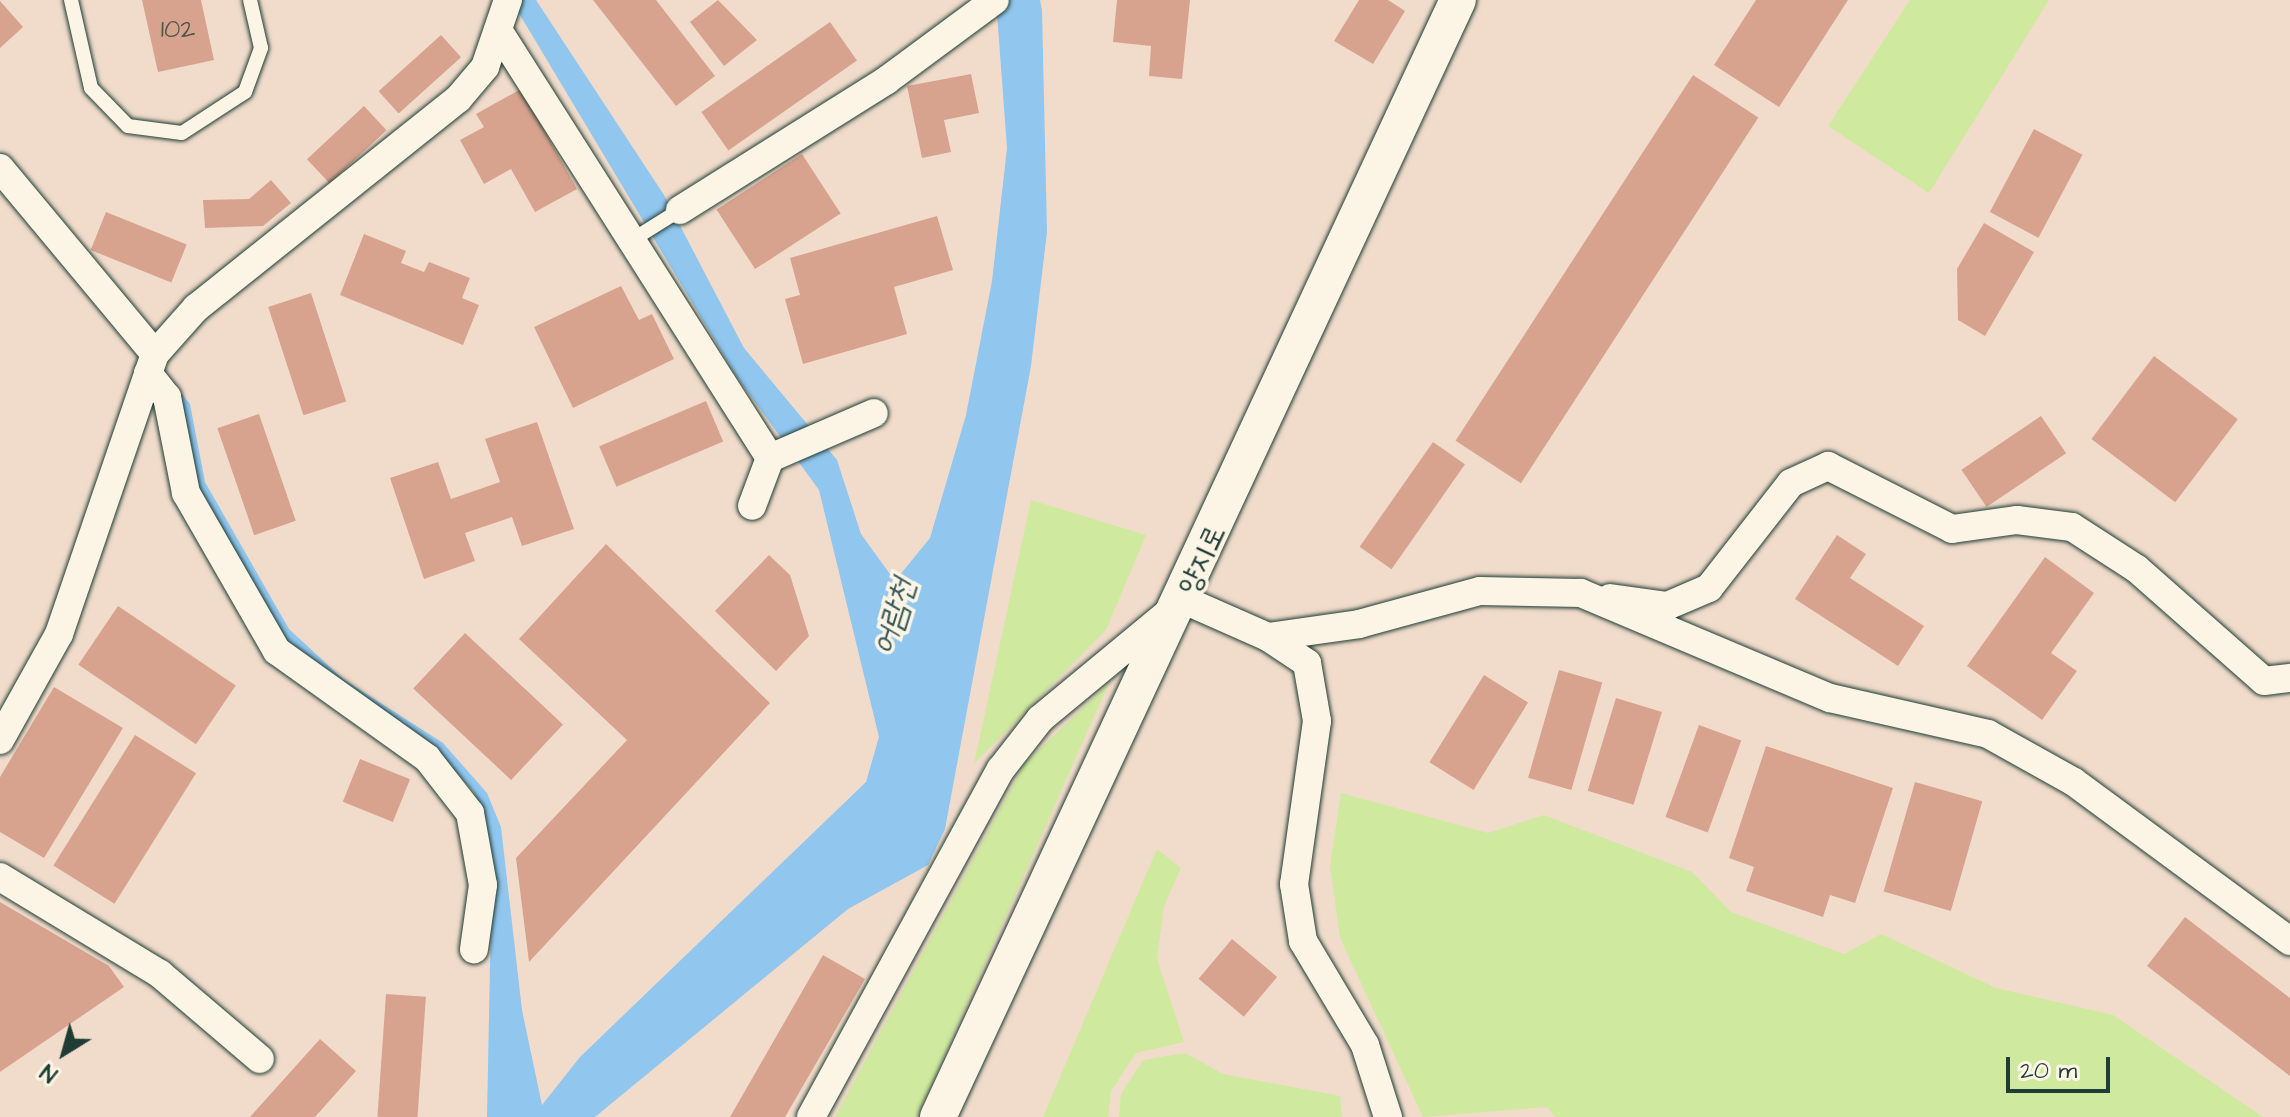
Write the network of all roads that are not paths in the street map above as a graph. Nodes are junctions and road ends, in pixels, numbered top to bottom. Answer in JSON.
{"nodes":[{"id":1,"x":71,"y":0,"type":"edge"},
{"id":2,"x":250,"y":0,"type":"edge"},
{"id":3,"x":508,"y":0,"type":"edge"},
{"id":4,"x":1458,"y":0,"type":"edge"},
{"id":5,"x":986,"y":4,"type":"edge"},
{"id":6,"x":498,"y":30,"type":"junction"},
{"id":7,"x":0,"y":168,"type":"edge"},
{"id":8,"x":680,"y":210,"type":"joint"},
{"id":9,"x":632,"y":240,"type":"junction"},
{"id":10,"x":152,"y":363,"type":"junction"},
{"id":11,"x":874,"y":413,"type":"dead end"},
{"id":12,"x":770,"y":458,"type":"junction"},
{"id":13,"x":752,"y":506,"type":"dead end"},
{"id":14,"x":1581,"y":593,"type":"junction"},
{"id":15,"x":1184,"y":600,"type":"junction"},
{"id":16,"x":1268,"y":637,"type":"junction"},
{"id":17,"x":2290,"y":678,"type":"edge"},
{"id":18,"x":0,"y":740,"type":"edge"},
{"id":19,"x":0,"y":877,"type":"edge"},
{"id":20,"x":2290,"y":941,"type":"edge"},
{"id":21,"x":474,"y":949,"type":"dead end"},
{"id":22,"x":260,"y":1059,"type":"dead end"},
{"id":23,"x":811,"y":1117,"type":"edge"},
{"id":24,"x":938,"y":1117,"type":"edge"},
{"id":25,"x":1388,"y":1117,"type":"edge"}],
"edges":[{"from":1,"to":2,"type":"lane"},
{"from":3,"to":6,"type":"street"},
{"from":4,"to":15,"type":"street","name":"양지로"},
{"from":5,"to":8,"type":"street"},
{"from":6,"to":9,"type":"street"},
{"from":6,"to":10,"type":"street"},
{"from":7,"to":10,"type":"street"},
{"from":8,"to":9,"type":"lane"},
{"from":9,"to":12,"type":"street"},
{"from":10,"to":18,"type":"street"},
{"from":10,"to":21,"type":"street"},
{"from":11,"to":12,"type":"street"},
{"from":12,"to":13,"type":"street"},
{"from":14,"to":16,"type":"street"},
{"from":14,"to":17,"type":"street"},
{"from":14,"to":20,"type":"street"},
{"from":15,"to":16,"type":"street"},
{"from":15,"to":23,"type":"street"},
{"from":15,"to":24,"type":"street","name":"양지로"},
{"from":16,"to":25,"type":"street"},
{"from":19,"to":22,"type":"street"}]}
